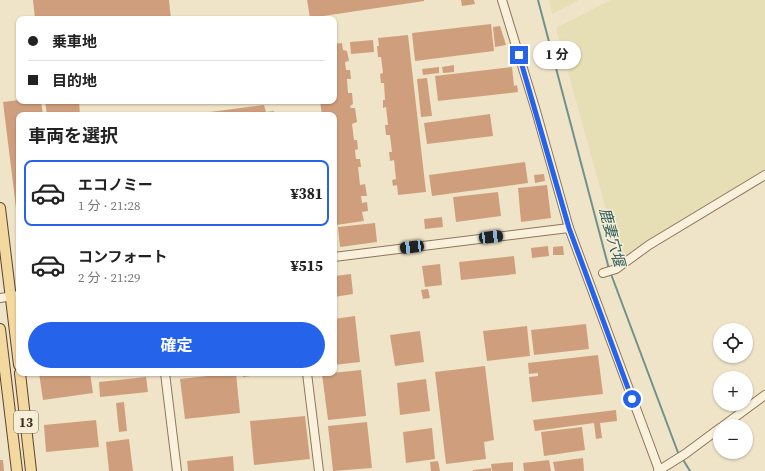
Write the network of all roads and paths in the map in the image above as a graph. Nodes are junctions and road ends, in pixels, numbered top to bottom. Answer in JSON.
{"nodes":[{"id":1,"x":502,"y":0,"type":"edge"},
{"id":2,"x":765,"y":175,"type":"edge"},
{"id":3,"x":0,"y":208,"type":"edge"},
{"id":4,"x":569,"y":228,"type":"junction"},
{"id":5,"x":337,"y":257,"type":"edge"},
{"id":6,"x":607,"y":271,"type":"dead end"},
{"id":7,"x":15,"y":296,"type":"edge"},
{"id":8,"x":0,"y":298,"type":"edge"},
{"id":9,"x":16,"y":313,"type":"edge"},
{"id":10,"x":0,"y":329,"type":"edge"},
{"id":11,"x":20,"y":376,"type":"edge"},
{"id":12,"x":165,"y":376,"type":"edge"},
{"id":13,"x":307,"y":376,"type":"edge"},
{"id":14,"x":765,"y":395,"type":"edge"},
{"id":15,"x":732,"y":419,"type":"edge"},
{"id":16,"x":713,"y":433,"type":"edge"},
{"id":17,"x":18,"y":471,"type":"edge"},
{"id":18,"x":31,"y":471,"type":"edge"},
{"id":19,"x":177,"y":471,"type":"edge"},
{"id":20,"x":319,"y":471,"type":"edge"},
{"id":21,"x":658,"y":471,"type":"edge"}],
"edges":[{"from":1,"to":4,"type":"street"},
{"from":2,"to":6,"type":"street"},
{"from":3,"to":7,"type":"main road"},
{"from":4,"to":5,"type":"street"},
{"from":4,"to":21,"type":"street"},
{"from":7,"to":8,"type":"street"},
{"from":7,"to":9,"type":"main road"},
{"from":10,"to":17,"type":"main road","number":"13"},
{"from":11,"to":18,"type":"main road","number":"13"},
{"from":12,"to":19,"type":"street"},
{"from":13,"to":20,"type":"street"},
{"from":14,"to":15,"type":"street"},
{"from":16,"to":21,"type":"street"}]}
